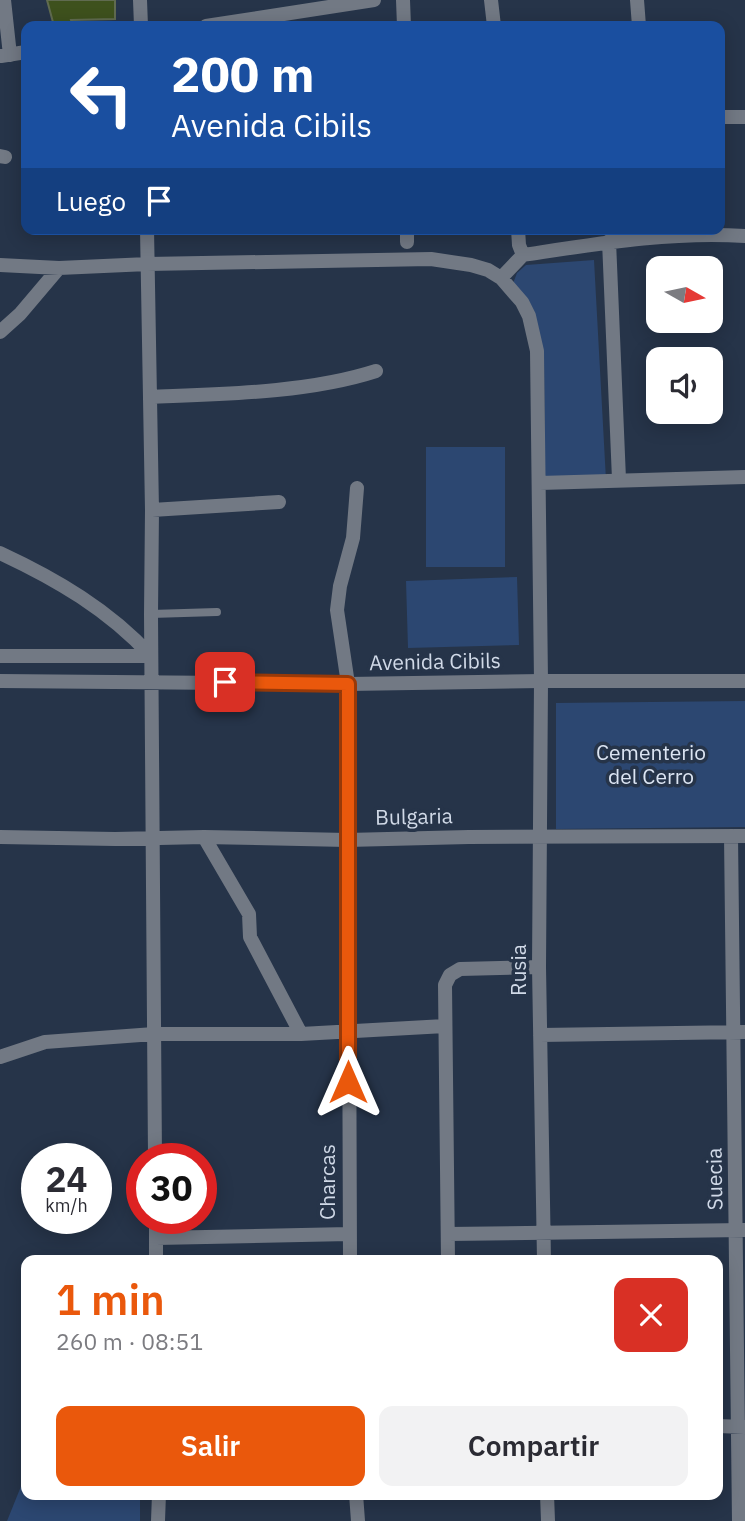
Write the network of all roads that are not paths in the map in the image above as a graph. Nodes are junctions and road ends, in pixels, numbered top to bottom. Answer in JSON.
{"nodes":[{"id":1,"x":4,"y":0,"type":"edge"},
{"id":2,"x":140,"y":0,"type":"edge"},
{"id":3,"x":374,"y":0,"type":"edge"},
{"id":4,"x":402,"y":0,"type":"edge"},
{"id":5,"x":491,"y":0,"type":"edge"},
{"id":6,"x":637,"y":0,"type":"edge"},
{"id":7,"x":141,"y":21,"type":"edge"},
{"id":8,"x":238,"y":21,"type":"edge"},
{"id":9,"x":404,"y":21,"type":"edge"},
{"id":10,"x":493,"y":21,"type":"edge"},
{"id":11,"x":639,"y":21,"type":"edge"},
{"id":12,"x":5,"y":55,"type":"edge"},
{"id":13,"x":725,"y":117,"type":"edge"},
{"id":14,"x":745,"y":117,"type":"edge"},
{"id":15,"x":725,"y":234,"type":"edge"},
{"id":16,"x":147,"y":235,"type":"edge"},
{"id":17,"x":518,"y":235,"type":"edge"},
{"id":18,"x":648,"y":235,"type":"edge"},
{"id":19,"x":745,"y":236,"type":"edge"},
{"id":20,"x":609,"y":242,"type":"junction"},
{"id":21,"x":523,"y":256,"type":"junction"},
{"id":22,"x":149,"y":264,"type":"junction"},
{"id":23,"x":0,"y":265,"type":"edge"},
{"id":24,"x":59,"y":268,"type":"junction"},
{"id":25,"x":501,"y":278,"type":"junction"},
{"id":26,"x":0,"y":332,"type":"edge"},
{"id":27,"x":376,"y":371,"type":"dead end"},
{"id":28,"x":150,"y":397,"type":"junction"},
{"id":29,"x":745,"y":477,"type":"edge"},
{"id":30,"x":619,"y":480,"type":"junction"},
{"id":31,"x":540,"y":483,"type":"junction"},
{"id":32,"x":356,"y":488,"type":"dead end"},
{"id":33,"x":279,"y":502,"type":"dead end"},
{"id":34,"x":152,"y":510,"type":"junction"},
{"id":35,"x":0,"y":553,"type":"edge"},
{"id":36,"x":217,"y":612,"type":"dead end"},
{"id":37,"x":151,"y":614,"type":"junction"},
{"id":38,"x":0,"y":656,"type":"edge"},
{"id":39,"x":151,"y":656,"type":"junction"},
{"id":40,"x":0,"y":681,"type":"edge"},
{"id":41,"x":152,"y":681,"type":"junction"},
{"id":42,"x":541,"y":681,"type":"junction"},
{"id":43,"x":745,"y":681,"type":"edge"},
{"id":44,"x":348,"y":684,"type":"junction"},
{"id":45,"x":738,"y":836,"type":"edge"},
{"id":46,"x":0,"y":837,"type":"edge"},
{"id":47,"x":204,"y":837,"type":"junction"},
{"id":48,"x":540,"y":837,"type":"junction"},
{"id":49,"x":153,"y":838,"type":"junction"},
{"id":50,"x":347,"y":840,"type":"junction"},
{"id":51,"x":539,"y":967,"type":"junction"},
{"id":52,"x":445,"y":1026,"type":"junction"},
{"id":53,"x":347,"y":1031,"type":"junction"},
{"id":54,"x":740,"y":1032,"type":"edge"},
{"id":55,"x":154,"y":1034,"type":"junction"},
{"id":56,"x":301,"y":1034,"type":"junction"},
{"id":57,"x":540,"y":1035,"type":"junction"},
{"id":58,"x":0,"y":1057,"type":"edge"},
{"id":59,"x":155,"y":1143,"type":"edge"},
{"id":60,"x":741,"y":1230,"type":"edge"},
{"id":61,"x":544,"y":1232,"type":"junction"},
{"id":62,"x":156,"y":1234,"type":"edge"},
{"id":63,"x":349,"y":1234,"type":"junction"},
{"id":64,"x":448,"y":1234,"type":"junction"},
{"id":65,"x":156,"y":1238,"type":"junction"},
{"id":66,"x":156,"y":1255,"type":"edge"},
{"id":67,"x":349,"y":1255,"type":"edge"},
{"id":68,"x":448,"y":1255,"type":"edge"},
{"id":69,"x":544,"y":1255,"type":"edge"},
{"id":70,"x":723,"y":1426,"type":"edge"},
{"id":71,"x":741,"y":1427,"type":"edge"},
{"id":72,"x":159,"y":1500,"type":"edge"},
{"id":73,"x":356,"y":1500,"type":"edge"},
{"id":74,"x":547,"y":1500,"type":"edge"},
{"id":75,"x":159,"y":1521,"type":"edge"},
{"id":76,"x":358,"y":1521,"type":"edge"},
{"id":77,"x":548,"y":1521,"type":"edge"},
{"id":78,"x":739,"y":1521,"type":"edge"}],
"edges":[{"from":1,"to":12,"type":"street"},
{"from":2,"to":7,"type":"street"},
{"from":3,"to":8,"type":"street"},
{"from":4,"to":9,"type":"street"},
{"from":5,"to":10,"type":"street"},
{"from":6,"to":11,"type":"street"},
{"from":13,"to":14,"type":"street"},
{"from":15,"to":19,"type":"street"},
{"from":16,"to":22,"type":"street"},
{"from":17,"to":21,"type":"street"},
{"from":18,"to":20,"type":"street"},
{"from":20,"to":21,"type":"street"},
{"from":20,"to":30,"type":"street"},
{"from":21,"to":25,"type":"street"},
{"from":22,"to":24,"type":"street"},
{"from":22,"to":25,"type":"street"},
{"from":22,"to":28,"type":"street"},
{"from":23,"to":24,"type":"street"},
{"from":24,"to":26,"type":"street"},
{"from":25,"to":31,"type":"street","name":"Rusia"},
{"from":27,"to":28,"type":"street"},
{"from":28,"to":34,"type":"street"},
{"from":29,"to":30,"type":"street"},
{"from":30,"to":31,"type":"street"},
{"from":31,"to":42,"type":"street","name":"Rusia"},
{"from":32,"to":44,"type":"street","name":"Charcas"},
{"from":33,"to":34,"type":"street"},
{"from":34,"to":37,"type":"street"},
{"from":35,"to":39,"type":"street"},
{"from":36,"to":37,"type":"lane"},
{"from":37,"to":39,"type":"street"},
{"from":38,"to":39,"type":"street"},
{"from":39,"to":41,"type":"street"},
{"from":40,"to":41,"type":"street","name":"Avenida Cibils"},
{"from":41,"to":44,"type":"street","name":"Avenida Cibils"},
{"from":41,"to":49,"type":"street"},
{"from":42,"to":43,"type":"street","name":"Avenida Cibils"},
{"from":42,"to":44,"type":"street","name":"Avenida Cibils"},
{"from":42,"to":48,"type":"street","name":"Rusia"},
{"from":44,"to":50,"type":"street","name":"Charcas"},
{"from":45,"to":48,"type":"street","name":"Bulgaria"},
{"from":45,"to":54,"type":"street","name":"Suecia"},
{"from":46,"to":49,"type":"street","name":"Bulgaria"},
{"from":47,"to":49,"type":"street","name":"Bulgaria"},
{"from":47,"to":50,"type":"street","name":"Bulgaria"},
{"from":47,"to":56,"type":"street"},
{"from":48,"to":50,"type":"street","name":"Bulgaria"},
{"from":48,"to":51,"type":"street","name":"Rusia"},
{"from":49,"to":55,"type":"street"},
{"from":50,"to":53,"type":"street","name":"Charcas"},
{"from":51,"to":52,"type":"street"},
{"from":51,"to":57,"type":"street","name":"Rusia"},
{"from":52,"to":53,"type":"street"},
{"from":52,"to":64,"type":"street"},
{"from":53,"to":56,"type":"street"},
{"from":53,"to":63,"type":"street","name":"Charcas"},
{"from":54,"to":57,"type":"street"},
{"from":54,"to":60,"type":"street","name":"Suecia"},
{"from":55,"to":56,"type":"street"},
{"from":55,"to":58,"type":"street"},
{"from":55,"to":59,"type":"street"},
{"from":57,"to":61,"type":"street","name":"Rusia"},
{"from":60,"to":61,"type":"street"},
{"from":60,"to":71,"type":"street","name":"Suecia"},
{"from":61,"to":64,"type":"street"},
{"from":61,"to":69,"type":"street","name":"Rusia"},
{"from":62,"to":65,"type":"street"},
{"from":63,"to":65,"type":"street"},
{"from":63,"to":67,"type":"street","name":"Charcas"},
{"from":64,"to":68,"type":"street"},
{"from":65,"to":66,"type":"street"},
{"from":70,"to":71,"type":"street"},
{"from":71,"to":78,"type":"street","name":"Suecia"},
{"from":72,"to":75,"type":"street"},
{"from":73,"to":76,"type":"street"},
{"from":74,"to":77,"type":"street"}]}
